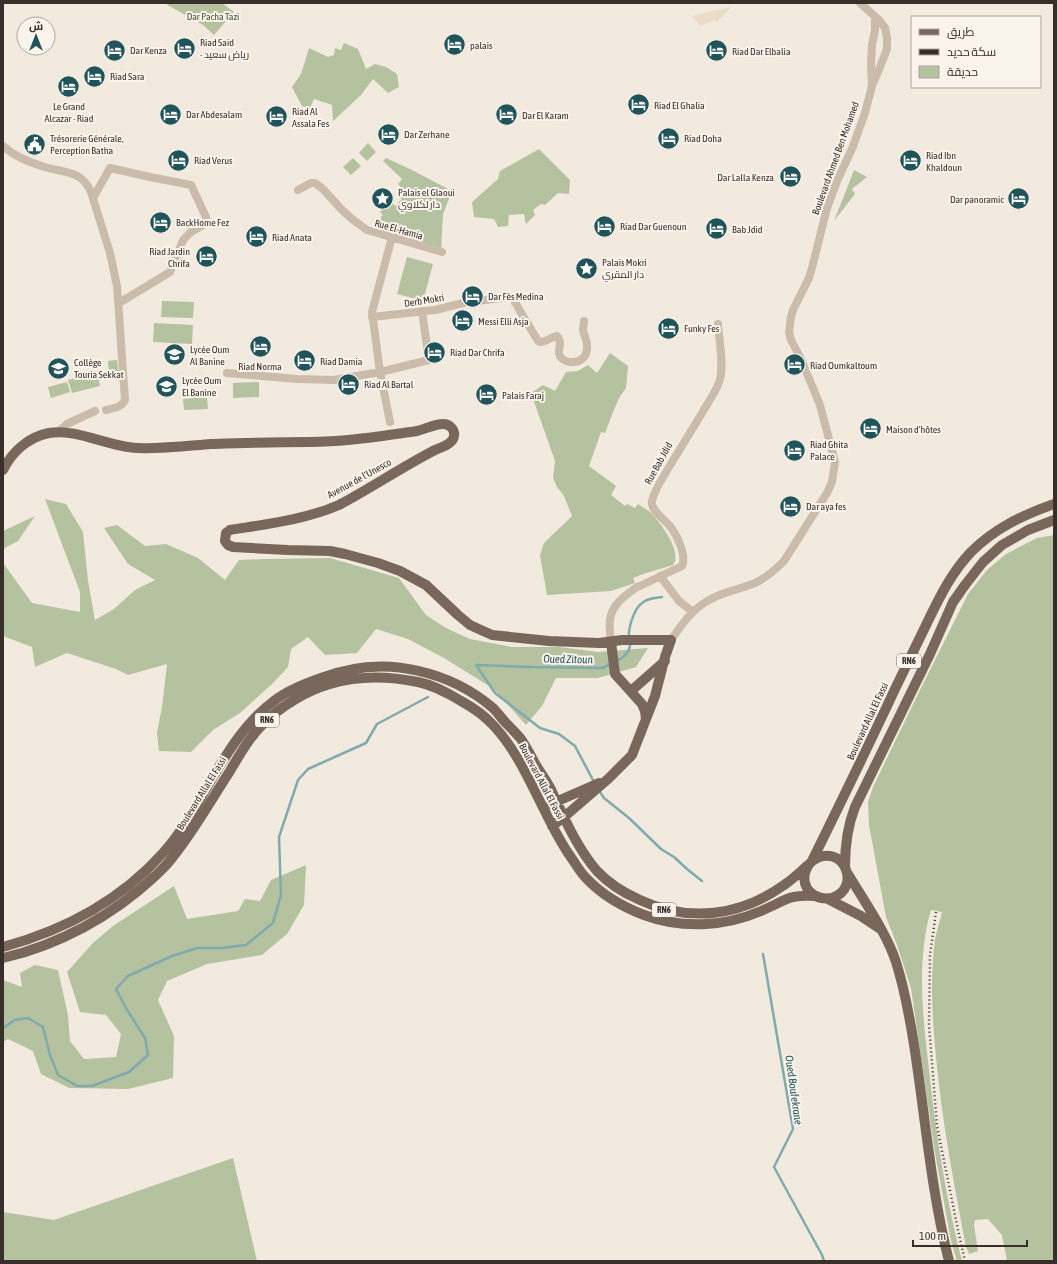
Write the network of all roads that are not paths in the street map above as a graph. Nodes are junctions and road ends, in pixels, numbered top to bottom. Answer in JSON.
{"nodes":[{"id":1,"x":860,"y":3,"type":"edge"},
{"id":2,"x":875,"y":17,"type":"junction"},
{"id":3,"x":873,"y":46,"type":"junction"},
{"id":4,"x":886,"y":47,"type":"junction"},
{"id":5,"x":872,"y":86,"type":"junction"},
{"id":6,"x":3,"y":146,"type":"edge"},
{"id":7,"x":298,"y":190,"type":"dead end"},
{"id":8,"x":93,"y":198,"type":"junction"},
{"id":9,"x":392,"y":237,"type":"junction"},
{"id":10,"x":442,"y":252,"type":"dead end"},
{"id":11,"x":119,"y":303,"type":"junction"},
{"id":12,"x":422,"y":311,"type":"junction"},
{"id":13,"x":372,"y":318,"type":"junction"},
{"id":14,"x":584,"y":321,"type":"dead end"},
{"id":15,"x":718,"y":324,"type":"dead end"},
{"id":16,"x":227,"y":372,"type":"dead end"},
{"id":17,"x":380,"y":372,"type":"junction"},
{"id":18,"x":106,"y":410,"type":"dead end"},
{"id":19,"x":95,"y":411,"type":"dead end"},
{"id":20,"x":391,"y":427,"type":"junction"},
{"id":21,"x":58,"y":432,"type":"junction"},
{"id":22,"x":3,"y":470,"type":"edge"},
{"id":23,"x":1054,"y":504,"type":"edge"},
{"id":24,"x":1054,"y":520,"type":"edge"},
{"id":25,"x":660,"y":576,"type":"junction"},
{"id":26,"x":693,"y":612,"type":"junction"},
{"id":27,"x":671,"y":640,"type":"junction"},
{"id":28,"x":610,"y":642,"type":"junction"},
{"id":29,"x":665,"y":661,"type":"junction"},
{"id":30,"x":631,"y":691,"type":"junction"},
{"id":31,"x":278,"y":704,"type":"junction"},
{"id":32,"x":646,"y":720,"type":"junction"},
{"id":33,"x":608,"y":779,"type":"junction"},
{"id":34,"x":556,"y":802,"type":"junction"},
{"id":35,"x":542,"y":807,"type":"junction"},
{"id":36,"x":200,"y":809,"type":"junction"},
{"id":37,"x":564,"y":816,"type":"junction"},
{"id":38,"x":552,"y":826,"type":"junction"},
{"id":39,"x":810,"y":863,"type":"junction"},
{"id":40,"x":846,"y":870,"type":"junction"},
{"id":41,"x":816,"y":896,"type":"junction"},
{"id":42,"x":828,"y":899,"type":"junction"},
{"id":43,"x":880,"y":929,"type":"junction"},
{"id":44,"x":3,"y":947,"type":"edge"},
{"id":45,"x":3,"y":958,"type":"edge"},
{"id":46,"x":949,"y":1261,"type":"edge"}],
"edges":[{"from":1,"to":2,"type":"street"},
{"from":2,"to":3,"type":"street"},
{"from":2,"to":4,"type":"street"},
{"from":3,"to":4,"type":"street"},
{"from":3,"to":4,"type":"street"},
{"from":3,"to":5,"type":"street"},
{"from":4,"to":5,"type":"street"},
{"from":5,"to":26,"type":"street","name":"Boulevard Ahmed Ben Mohamed"},
{"from":6,"to":8,"type":"street"},
{"from":7,"to":9,"type":"street","name":"Rue El-Hamia"},
{"from":8,"to":11,"type":"street"},
{"from":8,"to":11,"type":"street"},
{"from":9,"to":10,"type":"street","name":"Rue El-Hamia"},
{"from":9,"to":13,"type":"street"},
{"from":11,"to":18,"type":"street"},
{"from":12,"to":13,"type":"street","name":"Derb Mokri"},
{"from":12,"to":14,"type":"street","name":"Derb Mokri"},
{"from":12,"to":17,"type":"street"},
{"from":13,"to":17,"type":"street"},
{"from":15,"to":25,"type":"street","name":"Rue Bab Jdid"},
{"from":16,"to":17,"type":"street"},
{"from":17,"to":20,"type":"street"},
{"from":19,"to":21,"type":"street"},
{"from":20,"to":21,"type":"main road","name":"Avenue de l'Unesco"},
{"from":20,"to":28,"type":"main road","name":"Avenue de l'Unesco"},
{"from":21,"to":22,"type":"main road","name":"Avenue de l'Unesco"},
{"from":23,"to":39,"type":"main road","name":"Boulevard Allal El Fassi","number":"RN6"},
{"from":24,"to":40,"type":"main road","number":"RN6"},
{"from":25,"to":26,"type":"street"},
{"from":25,"to":28,"type":"street","name":"Rue Bab Jdid"},
{"from":26,"to":27,"type":"street","name":"Boulevard Ahmed Ben Mohamed"},
{"from":27,"to":28,"type":"main road","name":"Avenue de l'Unesco"},
{"from":27,"to":29,"type":"main road","name":"Boulevard Ahmed Ben Mohamed"},
{"from":28,"to":30,"type":"main road","name":"Rue Bab Jdid"},
{"from":29,"to":30,"type":"main road"},
{"from":29,"to":32,"type":"main road","name":"Boulevard Ahmed Ben Mohamed"},
{"from":30,"to":32,"type":"main road","name":"Rue Bab Jdid"},
{"from":31,"to":34,"type":"main road","name":"Boulevard Allal El Fassi","number":"RN6"},
{"from":31,"to":35,"type":"main road","name":"Boulevard Allal El Fassi","number":"RN6"},
{"from":31,"to":36,"type":"main road","name":"Boulevard Allal El Fassi","number":"RN6"},
{"from":32,"to":33,"type":"main road","name":"Boulevard Ahmed Ben Mohamed"},
{"from":33,"to":34,"type":"main road","name":"Boulevard Ahmed Ben Mohamed"},
{"from":33,"to":37,"type":"main road","name":"Boulevard Ahmed Ben Mohamed"},
{"from":34,"to":35,"type":"main road","name":"Boulevard Ahmed Ben Mohamed"},
{"from":34,"to":37,"type":"main road","name":"Boulevard Allal El Fassi","number":"RN6"},
{"from":35,"to":38,"type":"main road","name":"Boulevard Allal El Fassi","number":"RN6"},
{"from":36,"to":44,"type":"main road","name":"Boulevard Allal El Fassi","number":"RN6"},
{"from":36,"to":45,"type":"main road","name":"Boulevard Allal El Fassi","number":"RN6"},
{"from":37,"to":38,"type":"main road","name":"Boulevard Ahmed Ben Mohamed"},
{"from":37,"to":39,"type":"main road","name":"Boulevard Allal El Fassi","number":"RN6"},
{"from":38,"to":41,"type":"main road","name":"Boulevard Allal El Fassi","number":"RN6"},
{"from":39,"to":40,"type":"main road","number":"RN6"},
{"from":39,"to":41,"type":"main road","number":"RN6"},
{"from":40,"to":42,"type":"main road","number":"RN6"},
{"from":40,"to":43,"type":"main road"},
{"from":41,"to":42,"type":"main road","number":"RN6"},
{"from":42,"to":43,"type":"main road"},
{"from":43,"to":46,"type":"main road"}]}
